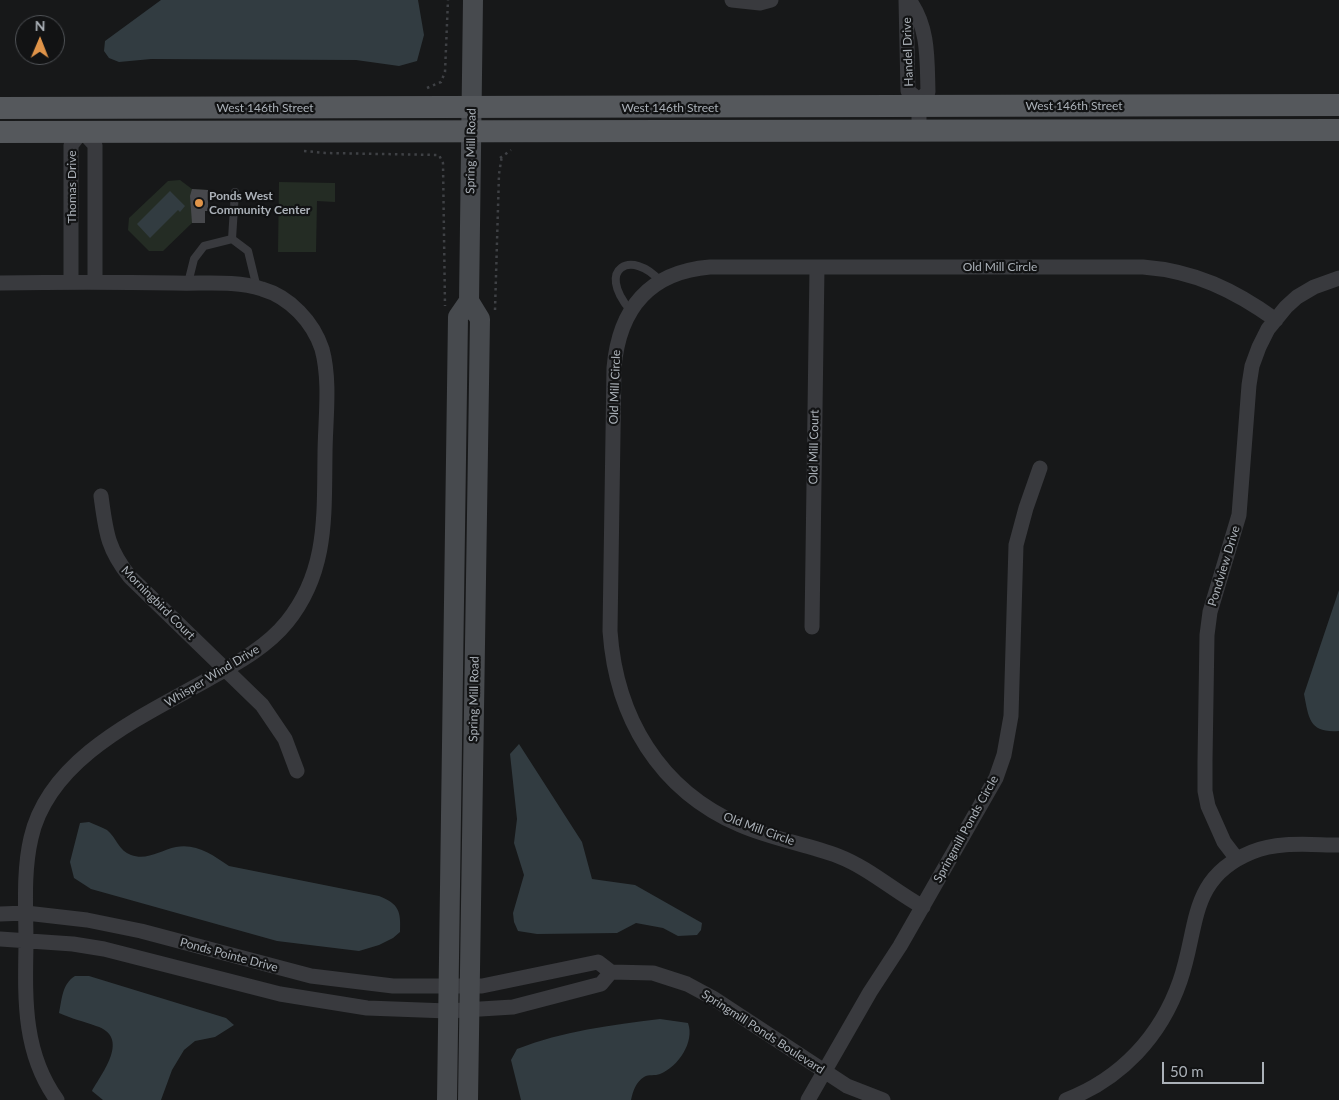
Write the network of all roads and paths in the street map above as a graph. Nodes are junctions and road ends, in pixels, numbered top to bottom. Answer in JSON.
{"nodes":[{"id":1,"x":448,"y":0,"type":"edge"},
{"id":2,"x":472,"y":0,"type":"edge"},
{"id":3,"x":771,"y":0,"type":"edge"},
{"id":4,"x":908,"y":0,"type":"edge"},
{"id":5,"x":740,"y":1,"type":"edge"},
{"id":6,"x":441,"y":82,"type":"dead end"},
{"id":7,"x":919,"y":104,"type":"junction"},
{"id":8,"x":1339,"y":105,"type":"edge"},
{"id":9,"x":0,"y":108,"type":"edge"},
{"id":10,"x":81,"y":108,"type":"junction"},
{"id":11,"x":472,"y":108,"type":"junction"},
{"id":12,"x":1339,"y":130,"type":"edge"},
{"id":13,"x":82,"y":131,"type":"junction"},
{"id":14,"x":919,"y":131,"type":"junction"},
{"id":15,"x":0,"y":132,"type":"edge"},
{"id":16,"x":472,"y":132,"type":"junction"},
{"id":17,"x":235,"y":192,"type":"dead end"},
{"id":18,"x":232,"y":240,"type":"junction"},
{"id":19,"x":817,"y":267,"type":"junction"},
{"id":20,"x":1339,"y":278,"type":"edge"},
{"id":21,"x":660,"y":281,"type":"junction"},
{"id":22,"x":83,"y":282,"type":"junction"},
{"id":23,"x":0,"y":283,"type":"edge"},
{"id":24,"x":188,"y":283,"type":"junction"},
{"id":25,"x":257,"y":288,"type":"junction"},
{"id":26,"x":630,"y":310,"type":"junction"},
{"id":27,"x":1276,"y":320,"type":"junction"},
{"id":28,"x":1040,"y":468,"type":"dead end"},
{"id":29,"x":101,"y":496,"type":"dead end"},
{"id":30,"x":812,"y":627,"type":"dead end"},
{"id":31,"x":227,"y":669,"type":"junction"},
{"id":32,"x":297,"y":771,"type":"dead end"},
{"id":33,"x":1339,"y":845,"type":"edge"},
{"id":34,"x":1237,"y":859,"type":"junction"},
{"id":35,"x":922,"y":907,"type":"junction"},
{"id":36,"x":26,"y":913,"type":"junction"},
{"id":37,"x":0,"y":914,"type":"edge"},
{"id":38,"x":0,"y":939,"type":"edge"},
{"id":39,"x":26,"y":941,"type":"junction"},
{"id":40,"x":611,"y":972,"type":"junction"},
{"id":41,"x":460,"y":987,"type":"junction"},
{"id":42,"x":459,"y":1010,"type":"junction"},
{"id":43,"x":824,"y":1072,"type":"junction"},
{"id":44,"x":57,"y":1100,"type":"edge"},
{"id":45,"x":447,"y":1100,"type":"edge"},
{"id":46,"x":468,"y":1100,"type":"edge"},
{"id":47,"x":808,"y":1100,"type":"edge"},
{"id":48,"x":883,"y":1100,"type":"edge"},
{"id":49,"x":1066,"y":1100,"type":"edge"}],
"edges":[{"from":1,"to":6,"type":"path"},
{"from":2,"to":11,"type":"street","name":"Spring Mill Road"},
{"from":3,"to":5,"type":"street"},
{"from":4,"to":7,"type":"street","name":"Handel Drive"},
{"from":7,"to":8,"type":"main road","name":"West 146th Street"},
{"from":7,"to":11,"type":"main road","name":"West 146th Street"},
{"from":7,"to":14,"type":"street"},
{"from":9,"to":10,"type":"main road","name":"West 146th Street"},
{"from":10,"to":11,"type":"main road","name":"West 146th Street"},
{"from":10,"to":13,"type":"street"},
{"from":11,"to":16,"type":"street","name":"Spring Mill Road"},
{"from":12,"to":14,"type":"main road","name":"West 146th Street"},
{"from":13,"to":15,"type":"main road","name":"West 146th Street"},
{"from":13,"to":16,"type":"main road","name":"West 146th Street"},
{"from":13,"to":22,"type":"street","name":"Thomas Drive"},
{"from":13,"to":22,"type":"street","name":"Thomas Drive"},
{"from":14,"to":16,"type":"main road","name":"West 146th Street"},
{"from":16,"to":41,"type":"street","name":"Spring Mill Road"},
{"from":17,"to":18,"type":"lane"},
{"from":18,"to":24,"type":"lane"},
{"from":18,"to":25,"type":"lane"},
{"from":19,"to":21,"type":"street","name":"Old Mill Circle"},
{"from":19,"to":27,"type":"street","name":"Old Mill Circle"},
{"from":19,"to":30,"type":"street","name":"Old Mill Court"},
{"from":20,"to":27,"type":"street","name":"Pondview Drive"},
{"from":21,"to":26,"type":"street","name":"Old Mill Circle"},
{"from":21,"to":26,"type":"lane"},
{"from":22,"to":23,"type":"street","name":"Whisper Wind Drive"},
{"from":22,"to":24,"type":"street","name":"Whisper Wind Drive"},
{"from":24,"to":25,"type":"street","name":"Whisper Wind Drive"},
{"from":25,"to":31,"type":"street","name":"Whisper Wind Drive"},
{"from":26,"to":35,"type":"street","name":"Old Mill Circle"},
{"from":27,"to":34,"type":"street","name":"Pondview Drive"},
{"from":28,"to":35,"type":"street","name":"Springmill Ponds Circle"},
{"from":29,"to":31,"type":"street","name":"Morningbird Court"},
{"from":31,"to":32,"type":"street","name":"Morningbird Court"},
{"from":31,"to":36,"type":"street","name":"Whisper Wind Drive"},
{"from":33,"to":34,"type":"street"},
{"from":34,"to":49,"type":"street"},
{"from":35,"to":43,"type":"street","name":"Springmill Ponds Circle"},
{"from":36,"to":37,"type":"street","name":"Ponds Pointe Drive"},
{"from":36,"to":39,"type":"street","name":"Whisper Wind Drive"},
{"from":36,"to":41,"type":"street","name":"Ponds Pointe Drive"},
{"from":38,"to":39,"type":"street","name":"Ponds Pointe Drive"},
{"from":39,"to":42,"type":"street","name":"Ponds Pointe Drive"},
{"from":39,"to":44,"type":"street","name":"Whisper Wind Drive"},
{"from":40,"to":41,"type":"street","name":"Springmill Ponds Boulevard"},
{"from":40,"to":42,"type":"street"},
{"from":40,"to":43,"type":"street","name":"Springmill Ponds Boulevard"},
{"from":41,"to":42,"type":"street","name":"Spring Mill Road"},
{"from":42,"to":45,"type":"street","name":"Spring Mill Road"},
{"from":42,"to":46,"type":"street","name":"Spring Mill Road"},
{"from":43,"to":47,"type":"street","name":"Springmill Ponds Circle"},
{"from":43,"to":48,"type":"street","name":"Springmill Ponds Boulevard"}]}
